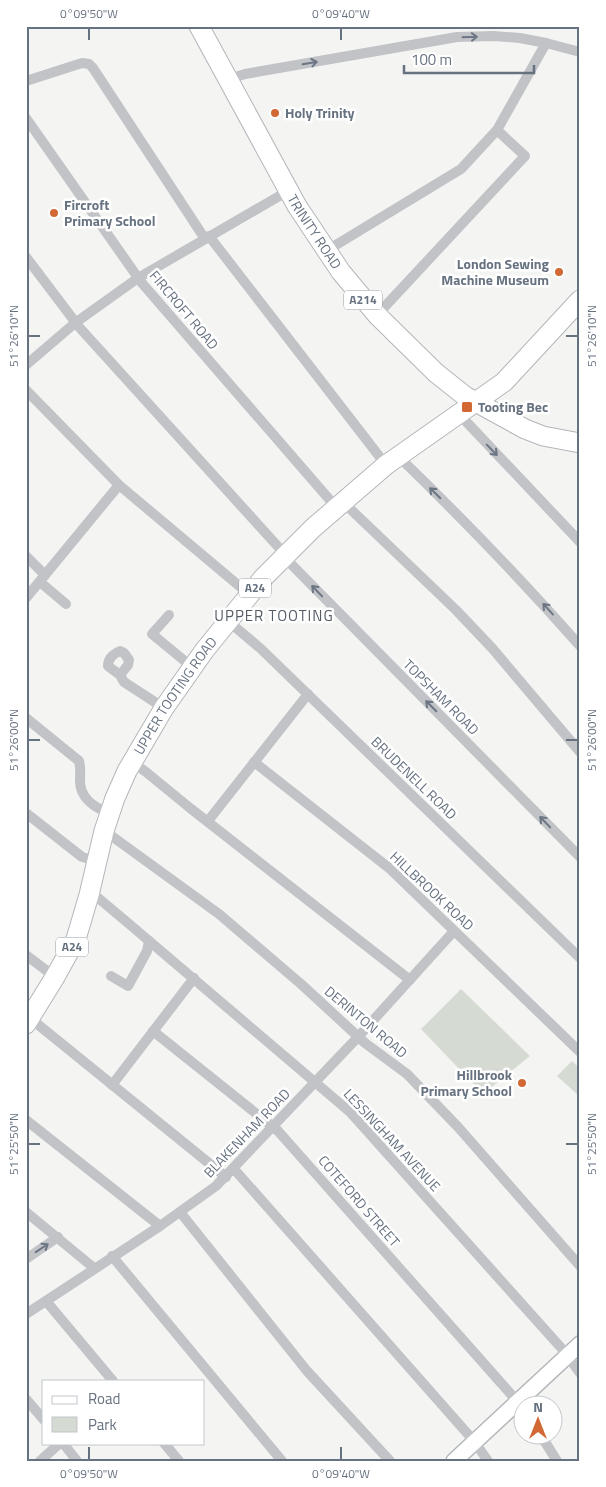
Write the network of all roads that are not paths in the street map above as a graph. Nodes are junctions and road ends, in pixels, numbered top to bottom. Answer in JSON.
{"nodes":[{"id":1,"x":199,"y":26,"type":"edge"},
{"id":2,"x":546,"y":43,"type":"junction"},
{"id":3,"x":580,"y":52,"type":"edge"},
{"id":4,"x":229,"y":79,"type":"junction"},
{"id":5,"x":26,"y":81,"type":"edge"},
{"id":6,"x":26,"y":118,"type":"edge"},
{"id":7,"x":497,"y":130,"type":"junction"},
{"id":8,"x":288,"y":191,"type":"junction"},
{"id":9,"x":207,"y":237,"type":"junction"},
{"id":10,"x":326,"y":251,"type":"junction"},
{"id":11,"x":26,"y":257,"type":"edge"},
{"id":12,"x":138,"y":278,"type":"junction"},
{"id":13,"x":580,"y":300,"type":"edge"},
{"id":14,"x":377,"y":315,"type":"junction"},
{"id":15,"x":75,"y":323,"type":"junction"},
{"id":16,"x":26,"y":364,"type":"edge"},
{"id":17,"x":26,"y":390,"type":"edge"},
{"id":18,"x":476,"y":402,"type":"junction"},
{"id":19,"x":459,"y":414,"type":"junction"},
{"id":20,"x":580,"y":443,"type":"edge"},
{"id":21,"x":392,"y":461,"type":"junction"},
{"id":22,"x":119,"y":485,"type":"junction"},
{"id":23,"x":339,"y":505,"type":"junction"},
{"id":24,"x":580,"y":542,"type":"edge"},
{"id":25,"x":282,"y":552,"type":"junction"},
{"id":26,"x":26,"y":556,"type":"edge"},
{"id":27,"x":43,"y":578,"type":"junction"},
{"id":28,"x":250,"y":595,"type":"junction"},
{"id":29,"x":26,"y":598,"type":"edge"},
{"id":30,"x":66,"y":604,"type":"dead end"},
{"id":31,"x":169,"y":615,"type":"dead end"},
{"id":32,"x":228,"y":620,"type":"junction"},
{"id":33,"x":580,"y":646,"type":"edge"},
{"id":34,"x":192,"y":667,"type":"junction"},
{"id":35,"x":120,"y":675,"type":"dead end"},
{"id":36,"x":308,"y":694,"type":"junction"},
{"id":37,"x":164,"y":708,"type":"junction"},
{"id":38,"x":26,"y":718,"type":"edge"},
{"id":39,"x":580,"y":752,"type":"edge"},
{"id":40,"x":132,"y":762,"type":"junction"},
{"id":41,"x":254,"y":762,"type":"junction"},
{"id":42,"x":26,"y":813,"type":"edge"},
{"id":43,"x":109,"y":813,"type":"junction"},
{"id":44,"x":208,"y":821,"type":"junction"},
{"id":45,"x":104,"y":831,"type":"junction"},
{"id":46,"x":580,"y":857,"type":"edge"},
{"id":47,"x":96,"y":861,"type":"junction"},
{"id":48,"x":89,"y":895,"type":"junction"},
{"id":49,"x":454,"y":931,"type":"junction"},
{"id":50,"x":150,"y":941,"type":"junction"},
{"id":51,"x":26,"y":955,"type":"edge"},
{"id":52,"x":580,"y":958,"type":"edge"},
{"id":53,"x":111,"y":976,"type":"dead end"},
{"id":54,"x":55,"y":977,"type":"junction"},
{"id":55,"x":194,"y":978,"type":"junction"},
{"id":56,"x":410,"y":980,"type":"junction"},
{"id":57,"x":28,"y":1021,"type":"edge"},
{"id":58,"x":153,"y":1031,"type":"junction"},
{"id":59,"x":358,"y":1037,"type":"junction"},
{"id":60,"x":580,"y":1052,"type":"edge"},
{"id":61,"x":315,"y":1080,"type":"junction"},
{"id":62,"x":112,"y":1085,"type":"junction"},
{"id":63,"x":26,"y":1120,"type":"edge"},
{"id":64,"x":273,"y":1126,"type":"junction"},
{"id":65,"x":230,"y":1173,"type":"junction"},
{"id":66,"x":26,"y":1212,"type":"edge"},
{"id":67,"x":180,"y":1212,"type":"junction"},
{"id":68,"x":160,"y":1226,"type":"junction"},
{"id":69,"x":58,"y":1237,"type":"junction"},
{"id":70,"x":112,"y":1256,"type":"junction"},
{"id":71,"x":26,"y":1259,"type":"edge"},
{"id":72,"x":580,"y":1266,"type":"edge"},
{"id":73,"x":94,"y":1268,"type":"junction"},
{"id":74,"x":46,"y":1300,"type":"junction"},
{"id":75,"x":26,"y":1314,"type":"edge"},
{"id":76,"x":580,"y":1344,"type":"edge"},
{"id":77,"x":567,"y":1355,"type":"junction"},
{"id":78,"x":580,"y":1373,"type":"edge"},
{"id":79,"x":112,"y":1380,"type":"edge"},
{"id":80,"x":531,"y":1394,"type":"edge"},
{"id":81,"x":26,"y":1399,"type":"edge"},
{"id":82,"x":514,"y":1399,"type":"edge"},
{"id":83,"x":514,"y":1411,"type":"edge"},
{"id":84,"x":42,"y":1418,"type":"edge"},
{"id":85,"x":474,"y":1442,"type":"junction"},
{"id":86,"x":60,"y":1444,"type":"edge"},
{"id":87,"x":62,"y":1444,"type":"edge"},
{"id":88,"x":165,"y":1444,"type":"edge"},
{"id":89,"x":546,"y":1444,"type":"edge"},
{"id":90,"x":40,"y":1461,"type":"edge"},
{"id":91,"x":77,"y":1461,"type":"edge"},
{"id":92,"x":179,"y":1461,"type":"edge"},
{"id":93,"x":282,"y":1461,"type":"edge"},
{"id":94,"x":390,"y":1461,"type":"edge"},
{"id":95,"x":454,"y":1461,"type":"edge"},
{"id":96,"x":488,"y":1461,"type":"edge"},
{"id":97,"x":557,"y":1461,"type":"edge"}],
"edges":[{"from":1,"to":4,"type":"highway","name":"TRINITY ROAD","number":"A214"},
{"from":2,"to":3,"type":"street"},
{"from":4,"to":2,"type":"street","one_way":true},
{"from":2,"to":7,"type":"street"},
{"from":4,"to":8,"type":"highway","name":"TRINITY ROAD","number":"A214"},
{"from":5,"to":9,"type":"street"},
{"from":6,"to":12,"type":"street","name":"FIRCROFT ROAD"},
{"from":7,"to":10,"type":"street"},
{"from":7,"to":14,"type":"street"},
{"from":8,"to":9,"type":"street"},
{"from":8,"to":10,"type":"highway","name":"TRINITY ROAD","number":"A214"},
{"from":9,"to":12,"type":"street"},
{"from":9,"to":21,"type":"street"},
{"from":10,"to":14,"type":"highway","name":"TRINITY ROAD","number":"A214"},
{"from":11,"to":15,"type":"street","name":"TOPSHAM ROAD"},
{"from":12,"to":15,"type":"street"},
{"from":12,"to":23,"type":"street","name":"FIRCROFT ROAD"},
{"from":13,"to":18,"type":"highway","number":"A24"},
{"from":14,"to":18,"type":"highway","name":"TRINITY ROAD","number":"A214"},
{"from":15,"to":16,"type":"street"},
{"from":15,"to":25,"type":"street","name":"TOPSHAM ROAD"},
{"from":17,"to":22,"type":"street"},
{"from":18,"to":19,"type":"highway","name":"UPPER TOOTING ROAD","number":"A24"},
{"from":18,"to":20,"type":"highway","number":"A214"},
{"from":19,"to":21,"type":"highway","name":"UPPER TOOTING ROAD","number":"A24"},
{"from":19,"to":24,"type":"street","one_way":true},
{"from":21,"to":23,"type":"highway","name":"UPPER TOOTING ROAD","number":"A24"},
{"from":33,"to":21,"type":"street","one_way":true},
{"from":22,"to":27,"type":"street"},
{"from":22,"to":28,"type":"street"},
{"from":23,"to":25,"type":"highway","name":"UPPER TOOTING ROAD","number":"A24"},
{"from":23,"to":39,"type":"street","name":"FIRCROFT ROAD"},
{"from":25,"to":28,"type":"highway","name":"UPPER TOOTING ROAD","number":"A24"},
{"from":46,"to":25,"type":"street","name":"TOPSHAM ROAD","one_way":true},
{"from":26,"to":27,"type":"street"},
{"from":27,"to":29,"type":"street"},
{"from":27,"to":30,"type":"street"},
{"from":28,"to":32,"type":"highway","name":"UPPER TOOTING ROAD","number":"A24"},
{"from":31,"to":34,"type":"street"},
{"from":32,"to":34,"type":"highway","name":"UPPER TOOTING ROAD","number":"A24"},
{"from":32,"to":36,"type":"street","name":"BRUDENELL ROAD"},
{"from":34,"to":37,"type":"highway","name":"UPPER TOOTING ROAD","number":"A24"},
{"from":35,"to":37,"type":"street"},
{"from":36,"to":41,"type":"street"},
{"from":36,"to":52,"type":"street","name":"BRUDENELL ROAD"},
{"from":37,"to":40,"type":"highway","name":"UPPER TOOTING ROAD","number":"A24"},
{"from":38,"to":43,"type":"street"},
{"from":40,"to":43,"type":"highway","name":"UPPER TOOTING ROAD","number":"A24"},
{"from":40,"to":44,"type":"street"},
{"from":41,"to":44,"type":"street"},
{"from":41,"to":49,"type":"street","name":"HILLBROOK ROAD"},
{"from":42,"to":47,"type":"street"},
{"from":43,"to":45,"type":"highway","name":"UPPER TOOTING ROAD","number":"A24"},
{"from":44,"to":56,"type":"street"},
{"from":45,"to":47,"type":"highway","name":"UPPER TOOTING ROAD","number":"A24"},
{"from":45,"to":59,"type":"street","name":"DERINTON ROAD"},
{"from":47,"to":48,"type":"highway","name":"UPPER TOOTING ROAD","number":"A24"},
{"from":48,"to":50,"type":"street","name":"LESSINGHAM AVENUE"},
{"from":48,"to":54,"type":"highway","name":"UPPER TOOTING ROAD","number":"A24"},
{"from":49,"to":56,"type":"street","name":"BLAKENHAM ROAD"},
{"from":49,"to":60,"type":"street","name":"HILLBROOK ROAD"},
{"from":50,"to":53,"type":"street"},
{"from":50,"to":55,"type":"street","name":"LESSINGHAM AVENUE"},
{"from":51,"to":54,"type":"street"},
{"from":54,"to":57,"type":"highway","name":"UPPER TOOTING ROAD","number":"A24"},
{"from":55,"to":58,"type":"street"},
{"from":55,"to":61,"type":"street","name":"LESSINGHAM AVENUE"},
{"from":56,"to":59,"type":"street","name":"BLAKENHAM ROAD"},
{"from":57,"to":62,"type":"street"},
{"from":58,"to":62,"type":"street"},
{"from":58,"to":64,"type":"street","name":"COTEFORD STREET"},
{"from":59,"to":61,"type":"street","name":"BLAKENHAM ROAD"},
{"from":59,"to":72,"type":"street","name":"DERINTON ROAD"},
{"from":61,"to":64,"type":"street","name":"BLAKENHAM ROAD"},
{"from":61,"to":77,"type":"street","name":"LESSINGHAM AVENUE"},
{"from":62,"to":65,"type":"street"},
{"from":63,"to":68,"type":"street"},
{"from":64,"to":65,"type":"street","name":"BLAKENHAM ROAD"},
{"from":64,"to":82,"type":"street","name":"COTEFORD STREET"},
{"from":65,"to":67,"type":"street","name":"BLAKENHAM ROAD"},
{"from":65,"to":85,"type":"street"},
{"from":66,"to":69,"type":"street"},
{"from":67,"to":68,"type":"street","name":"BLAKENHAM ROAD"},
{"from":67,"to":94,"type":"street"},
{"from":68,"to":70,"type":"street","name":"BLAKENHAM ROAD"},
{"from":71,"to":69,"type":"street","one_way":true},
{"from":69,"to":73,"type":"street"},
{"from":70,"to":73,"type":"street","name":"BLAKENHAM ROAD"},
{"from":70,"to":93,"type":"street"},
{"from":73,"to":74,"type":"street","name":"BLAKENHAM ROAD"},
{"from":74,"to":75,"type":"street","name":"BLAKENHAM ROAD"},
{"from":74,"to":79,"type":"street"},
{"from":76,"to":77,"type":"street"},
{"from":77,"to":78,"type":"street","name":"LESSINGHAM AVENUE"},
{"from":77,"to":80,"type":"street"},
{"from":81,"to":84,"type":"street"},
{"from":83,"to":85,"type":"street"},
{"from":85,"to":95,"type":"street"},
{"from":85,"to":96,"type":"street"},
{"from":86,"to":90,"type":"street"},
{"from":87,"to":91,"type":"street"},
{"from":88,"to":92,"type":"street"},
{"from":89,"to":97,"type":"street"}]}
